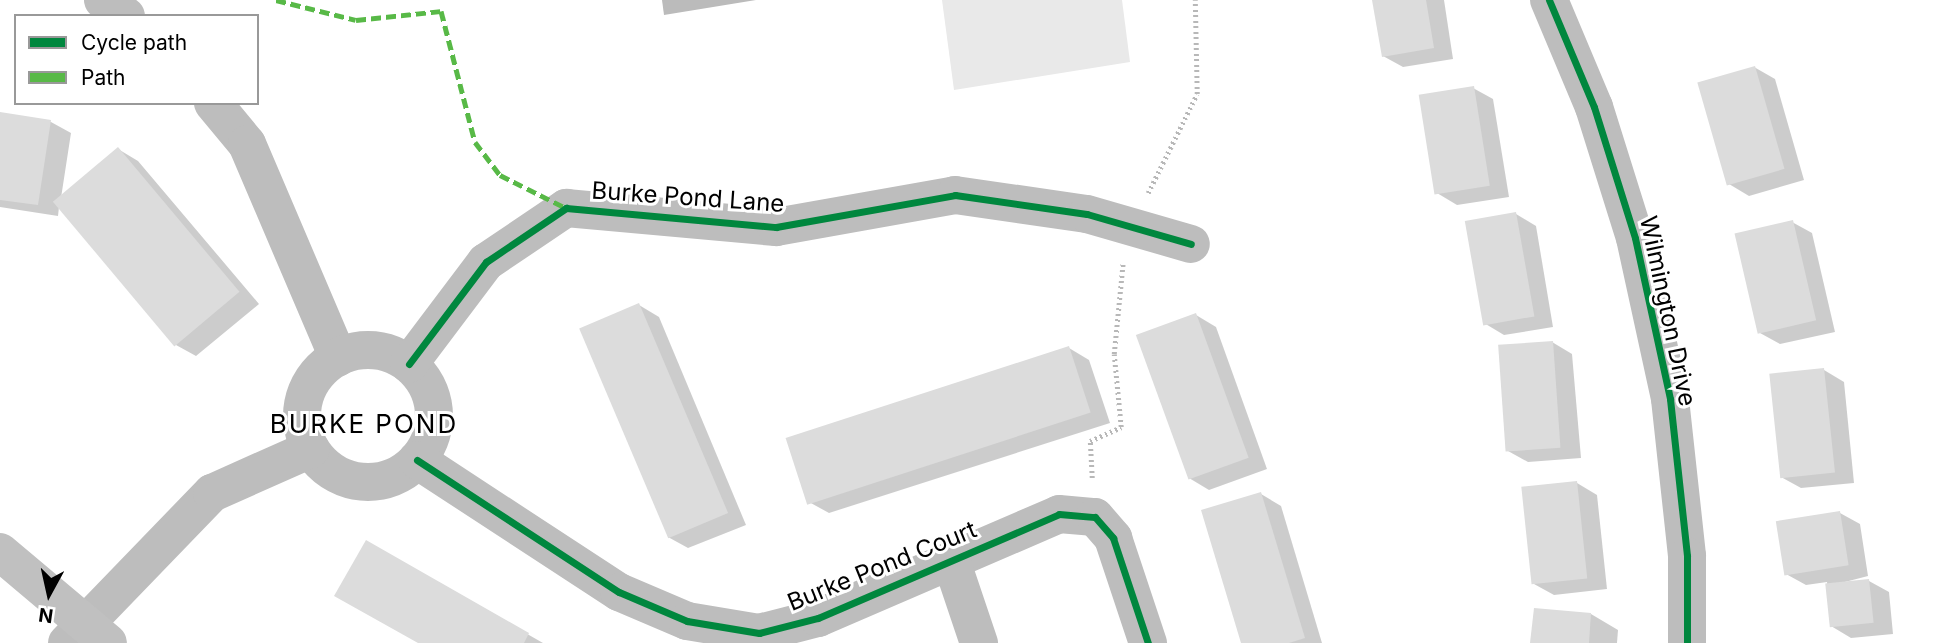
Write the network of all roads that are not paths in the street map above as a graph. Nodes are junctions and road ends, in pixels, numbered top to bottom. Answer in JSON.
{"nodes":[{"id":1,"x":103,"y":0,"type":"edge"},
{"id":2,"x":1549,"y":0,"type":"edge"},
{"id":3,"x":124,"y":14,"type":"edge"},
{"id":4,"x":215,"y":105,"type":"edge"},
{"id":5,"x":1191,"y":244,"type":"dead end"},
{"id":6,"x":338,"y":357,"type":"junction"},
{"id":7,"x":409,"y":364,"type":"junction"},
{"id":8,"x":311,"y":449,"type":"junction"},
{"id":9,"x":417,"y":460,"type":"junction"},
{"id":10,"x":0,"y":552,"type":"edge"},
{"id":11,"x":951,"y":560,"type":"junction"},
{"id":12,"x":87,"y":637,"type":"edge"},
{"id":13,"x":979,"y":643,"type":"edge"},
{"id":14,"x":1148,"y":643,"type":"edge"},
{"id":15,"x":1687,"y":643,"type":"edge"}],
"edges":[{"from":1,"to":3,"type":"street"},
{"from":2,"to":15,"type":"street","name":"Wilmington Drive"},
{"from":4,"to":6,"type":"street"},
{"from":5,"to":7,"type":"street","name":"Burke Pond Lane"},
{"from":6,"to":7,"type":"street"},
{"from":6,"to":8,"type":"street"},
{"from":7,"to":9,"type":"street"},
{"from":8,"to":9,"type":"street"},
{"from":8,"to":12,"type":"street"},
{"from":9,"to":11,"type":"street","name":"Burke Pond Court"},
{"from":10,"to":12,"type":"main road"},
{"from":11,"to":13,"type":"street","name":"Burke Pond Court"},
{"from":11,"to":14,"type":"street","name":"Burke Pond Court"}]}
